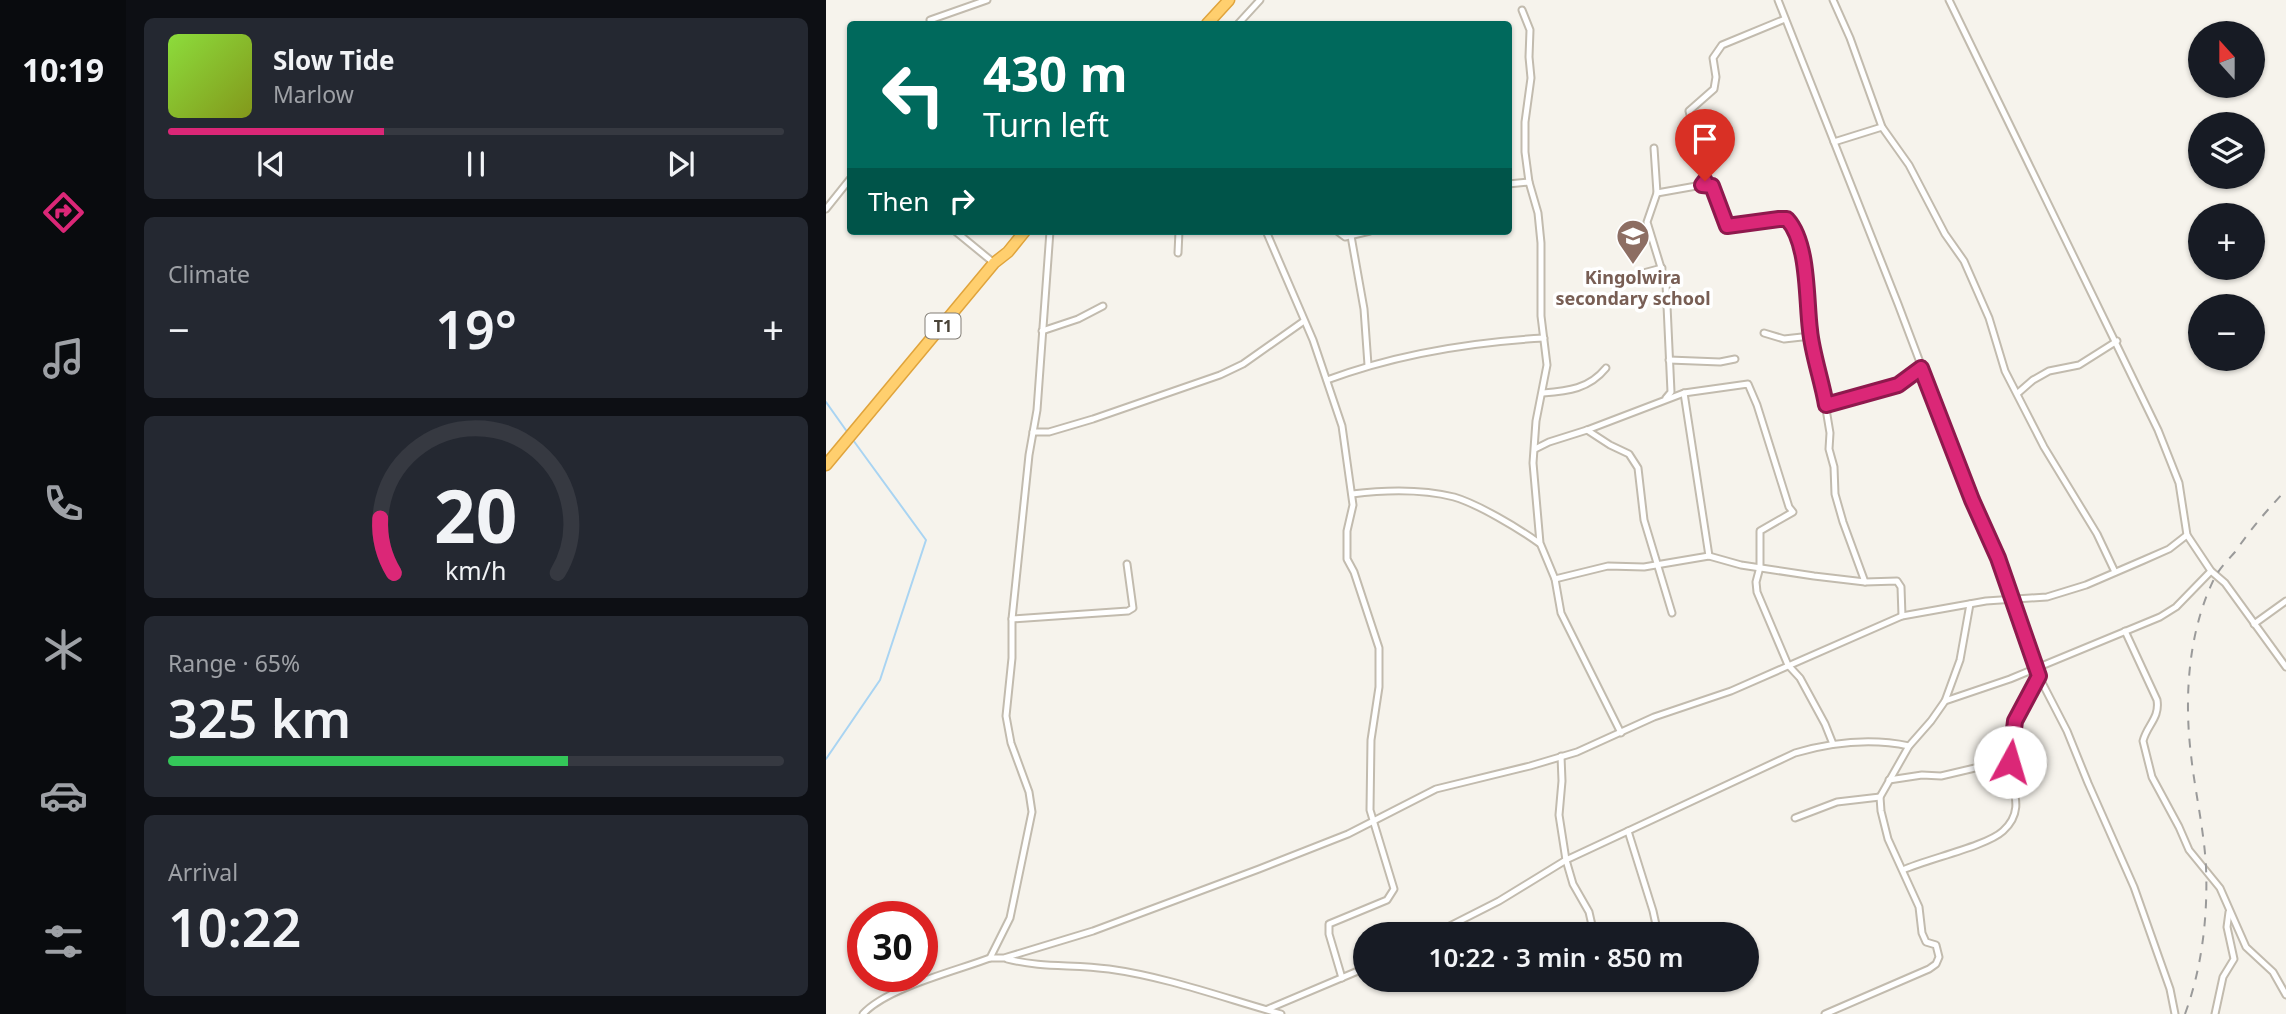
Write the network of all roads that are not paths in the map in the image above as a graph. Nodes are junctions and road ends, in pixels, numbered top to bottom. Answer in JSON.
{"nodes":[{"id":1,"x":988,"y":0,"type":"edge"},
{"id":2,"x":1229,"y":0,"type":"edge"},
{"id":3,"x":1260,"y":0,"type":"edge"},
{"id":4,"x":1778,"y":0,"type":"edge"},
{"id":5,"x":1833,"y":0,"type":"edge"},
{"id":6,"x":1949,"y":0,"type":"edge"},
{"id":7,"x":971,"y":3,"type":"edge"},
{"id":8,"x":1522,"y":10,"type":"dead end"},
{"id":9,"x":1785,"y":19,"type":"junction"},
{"id":10,"x":930,"y":20,"type":"dead end"},
{"id":11,"x":1210,"y":21,"type":"edge"},
{"id":12,"x":1240,"y":21,"type":"edge"},
{"id":13,"x":1882,"y":127,"type":"junction"},
{"id":14,"x":1834,"y":142,"type":"junction"},
{"id":15,"x":1654,"y":148,"type":"dead end"},
{"id":16,"x":1529,"y":182,"type":"junction"},
{"id":17,"x":847,"y":183,"type":"edge"},
{"id":18,"x":1512,"y":184,"type":"edge"},
{"id":19,"x":1702,"y":185,"type":"junction"},
{"id":20,"x":1657,"y":193,"type":"junction"},
{"id":21,"x":826,"y":209,"type":"edge"},
{"id":22,"x":960,"y":235,"type":"edge"},
{"id":23,"x":1022,"y":235,"type":"edge"},
{"id":24,"x":1050,"y":235,"type":"edge"},
{"id":25,"x":1179,"y":235,"type":"edge"},
{"id":26,"x":1268,"y":235,"type":"edge"},
{"id":27,"x":1340,"y":235,"type":"edge"},
{"id":28,"x":1355,"y":235,"type":"edge"},
{"id":29,"x":1351,"y":236,"type":"junction"},
{"id":30,"x":1178,"y":253,"type":"dead end"},
{"id":31,"x":995,"y":263,"type":"junction"},
{"id":32,"x":1662,"y":268,"type":"junction"},
{"id":33,"x":1613,"y":281,"type":"dead end"},
{"id":34,"x":1102,"y":306,"type":"dead end"},
{"id":35,"x":1304,"y":321,"type":"junction"},
{"id":36,"x":1042,"y":331,"type":"junction"},
{"id":37,"x":1764,"y":333,"type":"dead end"},
{"id":38,"x":1811,"y":336,"type":"junction"},
{"id":39,"x":1544,"y":338,"type":"junction"},
{"id":40,"x":2117,"y":341,"type":"junction"},
{"id":41,"x":1735,"y":359,"type":"dead end"},
{"id":42,"x":1669,"y":360,"type":"junction"},
{"id":43,"x":1368,"y":365,"type":"junction"},
{"id":44,"x":1606,"y":368,"type":"dead end"},
{"id":45,"x":1921,"y":368,"type":"junction"},
{"id":46,"x":1326,"y":380,"type":"junction"},
{"id":47,"x":1543,"y":393,"type":"junction"},
{"id":48,"x":1684,"y":393,"type":"junction"},
{"id":49,"x":2018,"y":393,"type":"junction"},
{"id":50,"x":1664,"y":401,"type":"junction"},
{"id":51,"x":1826,"y":405,"type":"junction"},
{"id":52,"x":1587,"y":430,"type":"junction"},
{"id":53,"x":1033,"y":432,"type":"junction"},
{"id":54,"x":1535,"y":449,"type":"junction"},
{"id":55,"x":826,"y":465,"type":"edge"},
{"id":56,"x":1352,"y":494,"type":"junction"},
{"id":57,"x":2187,"y":535,"type":"junction"},
{"id":58,"x":1540,"y":543,"type":"junction"},
{"id":59,"x":1709,"y":556,"type":"junction"},
{"id":60,"x":1128,"y":564,"type":"dead end"},
{"id":61,"x":1659,"y":564,"type":"junction"},
{"id":62,"x":1760,"y":568,"type":"junction"},
{"id":63,"x":2211,"y":571,"type":"junction"},
{"id":64,"x":2115,"y":572,"type":"junction"},
{"id":65,"x":1555,"y":579,"type":"junction"},
{"id":66,"x":1866,"y":582,"type":"junction"},
{"id":67,"x":2012,"y":601,"type":"junction"},
{"id":68,"x":2286,"y":601,"type":"edge"},
{"id":69,"x":1970,"y":604,"type":"junction"},
{"id":70,"x":1672,"y":613,"type":"dead end"},
{"id":71,"x":1902,"y":615,"type":"junction"},
{"id":72,"x":1012,"y":620,"type":"junction"},
{"id":73,"x":2254,"y":624,"type":"junction"},
{"id":74,"x":2125,"y":631,"type":"junction"},
{"id":75,"x":1788,"y":665,"type":"junction"},
{"id":76,"x":2286,"y":667,"type":"edge"},
{"id":77,"x":2035,"y":669,"type":"junction"},
{"id":78,"x":2039,"y":676,"type":"junction"},
{"id":79,"x":1945,"y":701,"type":"junction"},
{"id":80,"x":1621,"y":733,"type":"junction"},
{"id":81,"x":1833,"y":744,"type":"junction"},
{"id":82,"x":1909,"y":746,"type":"junction"},
{"id":83,"x":1561,"y":756,"type":"junction"},
{"id":84,"x":2010,"y":766,"type":"junction"},
{"id":85,"x":1889,"y":780,"type":"junction"},
{"id":86,"x":1880,"y":797,"type":"junction"},
{"id":87,"x":1795,"y":818,"type":"dead end"},
{"id":88,"x":1373,"y":823,"type":"junction"},
{"id":89,"x":1628,"y":831,"type":"junction"},
{"id":90,"x":1566,"y":860,"type":"junction"},
{"id":91,"x":1903,"y":870,"type":"junction"},
{"id":92,"x":2229,"y":912,"type":"junction"},
{"id":93,"x":1458,"y":922,"type":"edge"},
{"id":94,"x":1591,"y":922,"type":"edge"},
{"id":95,"x":1655,"y":922,"type":"edge"},
{"id":96,"x":990,"y":958,"type":"junction"},
{"id":97,"x":1004,"y":958,"type":"junction"},
{"id":98,"x":1353,"y":973,"type":"edge"},
{"id":99,"x":1342,"y":978,"type":"junction"},
{"id":100,"x":2286,"y":995,"type":"edge"},
{"id":101,"x":1266,"y":1010,"type":"junction"},
{"id":102,"x":863,"y":1014,"type":"edge"},
{"id":103,"x":1281,"y":1014,"type":"edge"},
{"id":104,"x":1825,"y":1014,"type":"edge"},
{"id":105,"x":2175,"y":1014,"type":"edge"},
{"id":106,"x":2216,"y":1014,"type":"edge"}],
"edges":[{"from":1,"to":7,"type":"street"},
{"from":2,"to":11,"type":"highway"},
{"from":3,"to":12,"type":"street"},
{"from":4,"to":9,"type":"street"},
{"from":5,"to":13,"type":"street"},
{"from":6,"to":40,"type":"street"},
{"from":7,"to":10,"type":"street"},
{"from":8,"to":16,"type":"street"},
{"from":9,"to":14,"type":"street"},
{"from":9,"to":19,"type":"street"},
{"from":13,"to":14,"type":"street"},
{"from":13,"to":49,"type":"street"},
{"from":14,"to":45,"type":"street"},
{"from":15,"to":20,"type":"street"},
{"from":16,"to":18,"type":"street"},
{"from":16,"to":39,"type":"street"},
{"from":17,"to":21,"type":"street"},
{"from":19,"to":20,"type":"street"},
{"from":19,"to":38,"type":"street"},
{"from":20,"to":32,"type":"street"},
{"from":22,"to":31,"type":"street"},
{"from":23,"to":31,"type":"highway","number":"T1"},
{"from":24,"to":36,"type":"street"},
{"from":25,"to":30,"type":"street"},
{"from":26,"to":35,"type":"street"},
{"from":27,"to":29,"type":"street"},
{"from":28,"to":29,"type":"street"},
{"from":29,"to":43,"type":"street"},
{"from":31,"to":55,"type":"highway","number":"T1"},
{"from":32,"to":33,"type":"street"},
{"from":32,"to":42,"type":"street"},
{"from":34,"to":36,"type":"street"},
{"from":35,"to":46,"type":"street"},
{"from":35,"to":53,"type":"street"},
{"from":36,"to":53,"type":"street"},
{"from":37,"to":38,"type":"street"},
{"from":38,"to":51,"type":"street"},
{"from":39,"to":43,"type":"street"},
{"from":39,"to":47,"type":"street"},
{"from":40,"to":49,"type":"street"},
{"from":40,"to":57,"type":"street"},
{"from":41,"to":42,"type":"street"},
{"from":42,"to":50,"type":"street"},
{"from":43,"to":46,"type":"street"},
{"from":44,"to":47,"type":"street"},
{"from":45,"to":51,"type":"street"},
{"from":45,"to":67,"type":"street"},
{"from":46,"to":56,"type":"street"},
{"from":47,"to":54,"type":"street"},
{"from":48,"to":50,"type":"street"},
{"from":48,"to":59,"type":"street"},
{"from":48,"to":62,"type":"street"},
{"from":49,"to":64,"type":"street"},
{"from":50,"to":52,"type":"street"},
{"from":51,"to":66,"type":"street"},
{"from":52,"to":54,"type":"street"},
{"from":52,"to":61,"type":"street"},
{"from":53,"to":72,"type":"street"},
{"from":54,"to":58,"type":"street"},
{"from":56,"to":58,"type":"street"},
{"from":56,"to":88,"type":"street"},
{"from":57,"to":63,"type":"street"},
{"from":57,"to":64,"type":"street"},
{"from":58,"to":65,"type":"street"},
{"from":59,"to":61,"type":"street"},
{"from":59,"to":62,"type":"street"},
{"from":60,"to":72,"type":"street"},
{"from":61,"to":65,"type":"street"},
{"from":61,"to":70,"type":"street"},
{"from":62,"to":66,"type":"street"},
{"from":62,"to":75,"type":"street"},
{"from":63,"to":73,"type":"street"},
{"from":63,"to":74,"type":"street"},
{"from":64,"to":67,"type":"street"},
{"from":65,"to":80,"type":"street"},
{"from":66,"to":71,"type":"street"},
{"from":67,"to":69,"type":"street"},
{"from":67,"to":77,"type":"street"},
{"from":68,"to":73,"type":"street"},
{"from":69,"to":71,"type":"street"},
{"from":69,"to":79,"type":"street"},
{"from":71,"to":75,"type":"street"},
{"from":72,"to":96,"type":"street"},
{"from":73,"to":76,"type":"street"},
{"from":74,"to":77,"type":"street"},
{"from":74,"to":92,"type":"street"},
{"from":75,"to":80,"type":"street"},
{"from":75,"to":81,"type":"street"},
{"from":77,"to":78,"type":"street"},
{"from":77,"to":79,"type":"street"},
{"from":78,"to":84,"type":"street"},
{"from":78,"to":105,"type":"street"},
{"from":79,"to":82,"type":"street"},
{"from":80,"to":83,"type":"street"},
{"from":81,"to":82,"type":"street"},
{"from":81,"to":89,"type":"street"},
{"from":82,"to":85,"type":"street"},
{"from":83,"to":88,"type":"street"},
{"from":83,"to":90,"type":"street"},
{"from":84,"to":85,"type":"street"},
{"from":84,"to":91,"type":"street"},
{"from":85,"to":86,"type":"street"},
{"from":86,"to":87,"type":"street"},
{"from":86,"to":91,"type":"street"},
{"from":88,"to":97,"type":"street"},
{"from":88,"to":99,"type":"street"},
{"from":89,"to":90,"type":"street"},
{"from":89,"to":95,"type":"street"},
{"from":90,"to":93,"type":"street"},
{"from":90,"to":94,"type":"street"},
{"from":91,"to":104,"type":"street"},
{"from":92,"to":100,"type":"street"},
{"from":92,"to":106,"type":"street"},
{"from":96,"to":97,"type":"street"},
{"from":96,"to":102,"type":"street"},
{"from":97,"to":101,"type":"street"},
{"from":98,"to":99,"type":"street"},
{"from":99,"to":101,"type":"street"},
{"from":101,"to":103,"type":"street"}]}
